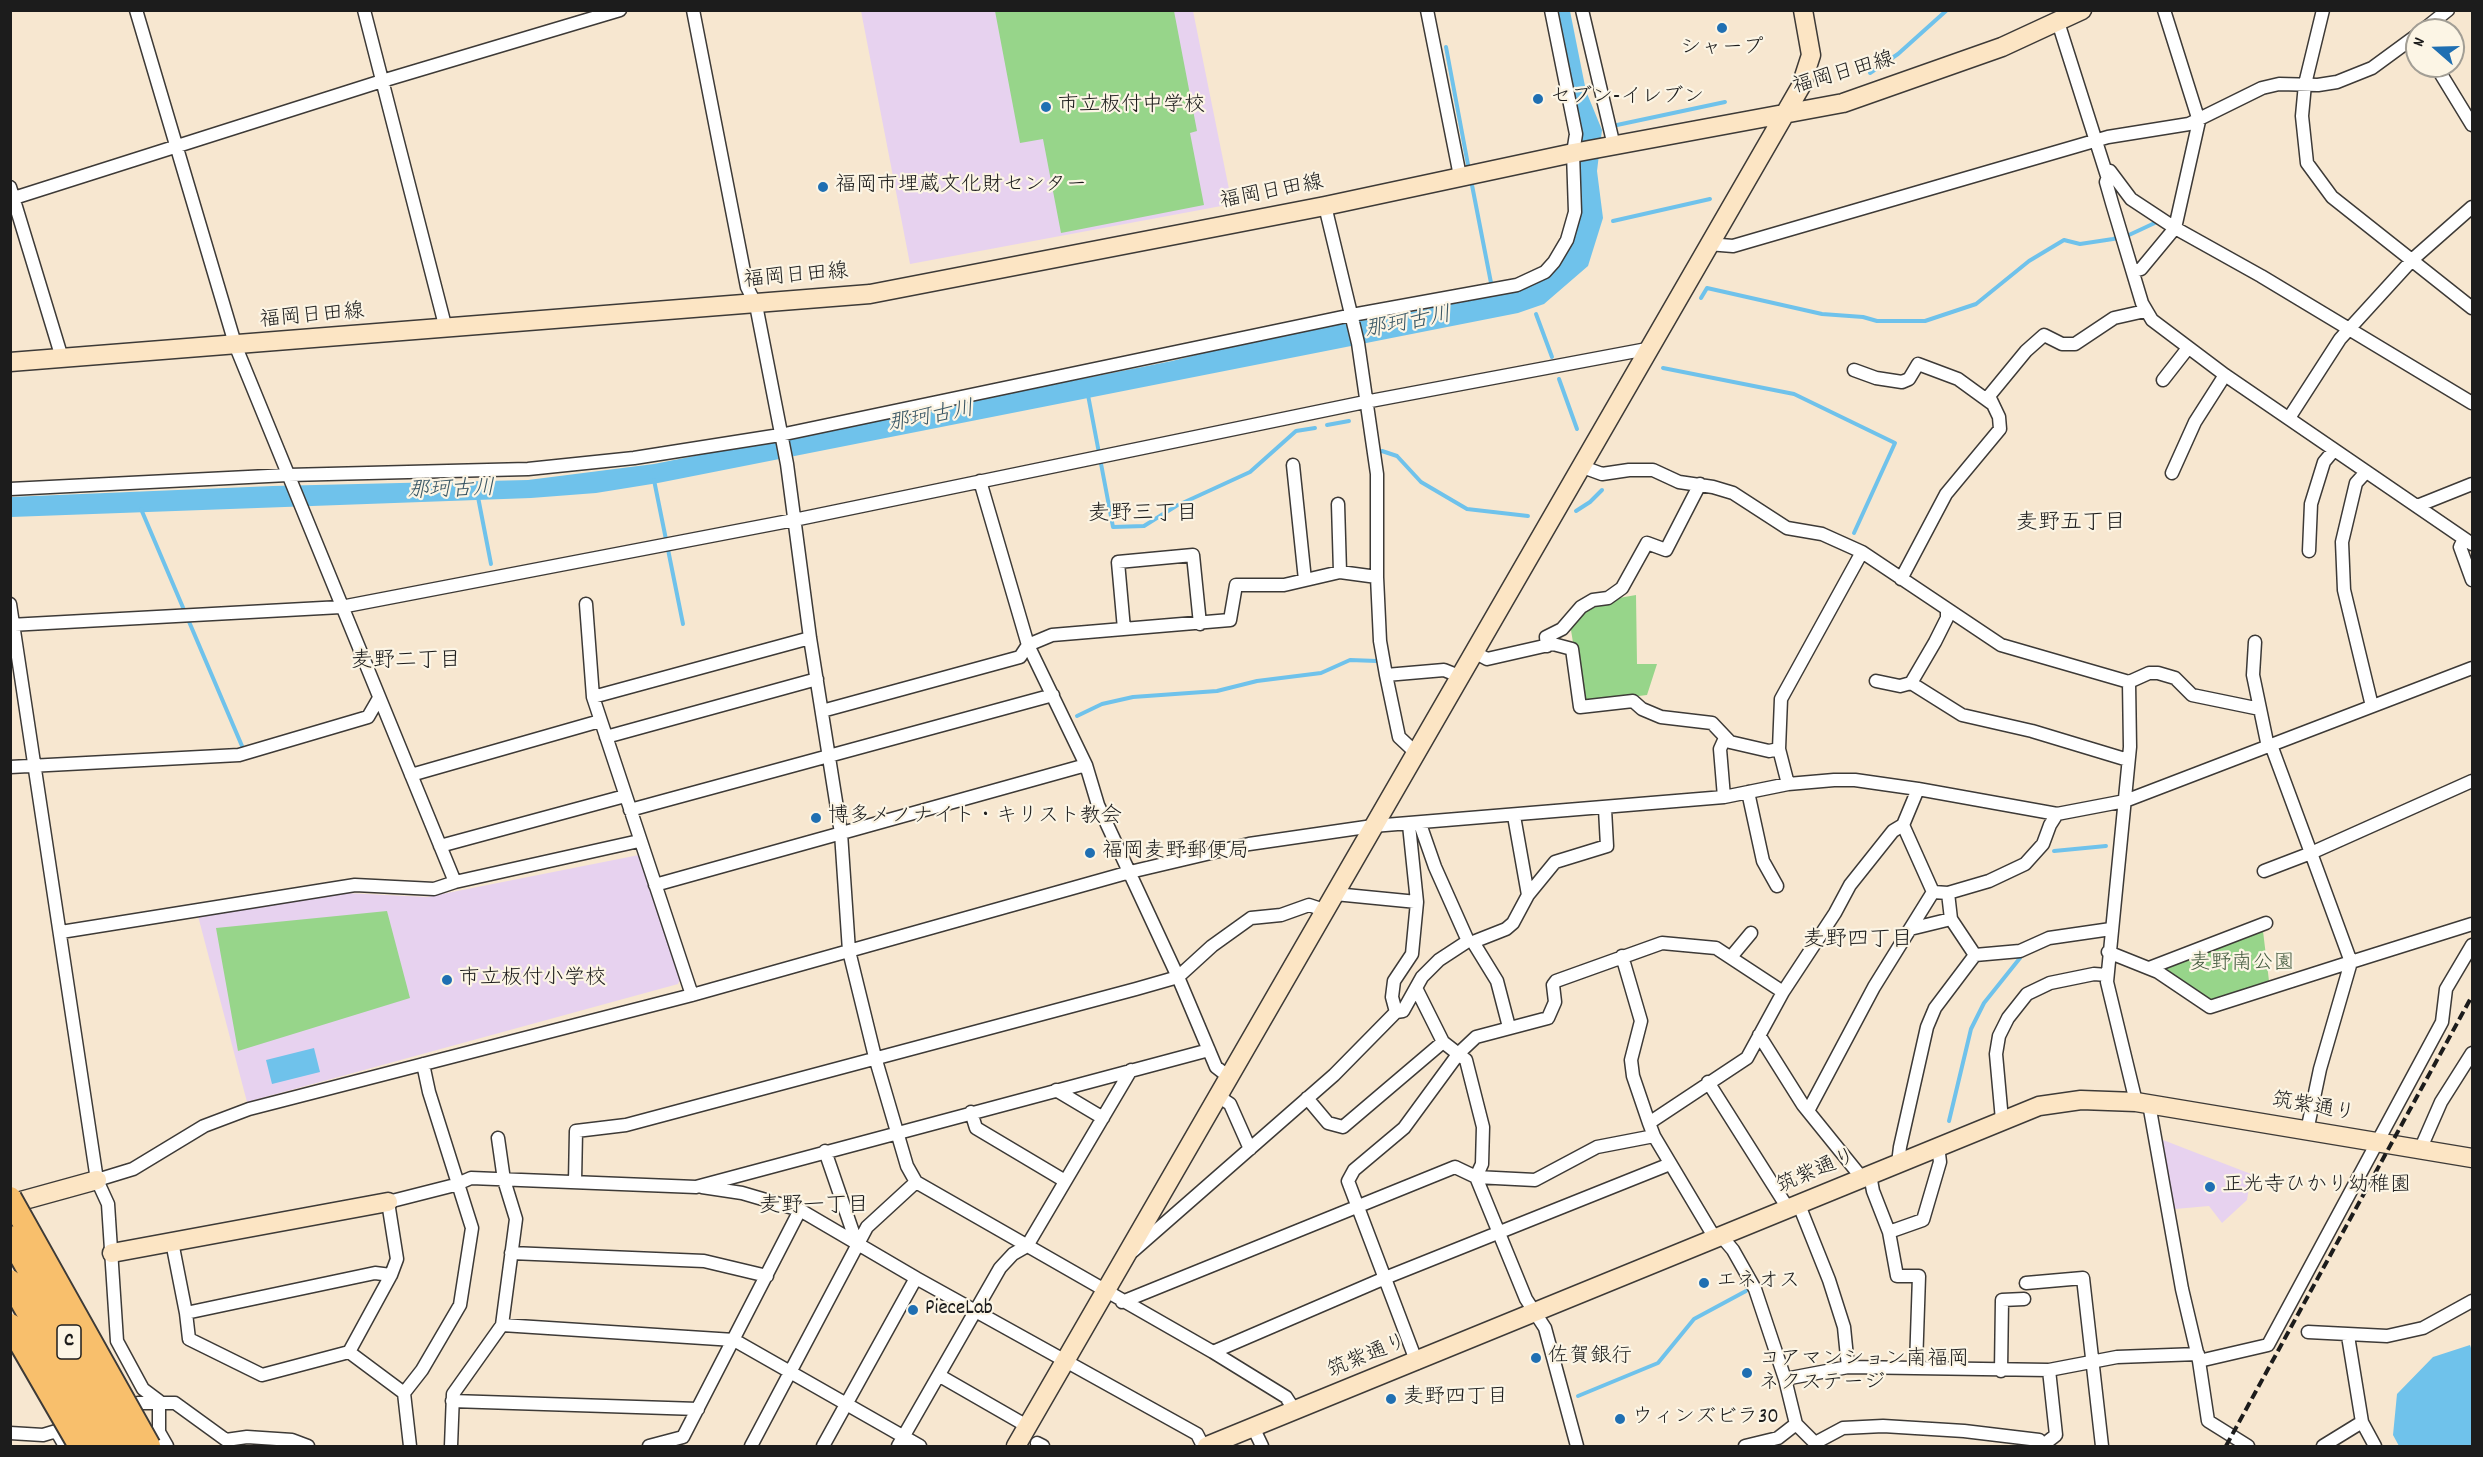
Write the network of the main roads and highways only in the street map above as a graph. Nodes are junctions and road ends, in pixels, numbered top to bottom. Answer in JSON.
{"nodes":[{"id":1,"x":10,"y":1198,"type":"edge"},
{"id":2,"x":10,"y":1237,"type":"edge"},
{"id":3,"x":10,"y":1281,"type":"edge"},
{"id":4,"x":10,"y":1325,"type":"edge"},
{"id":5,"x":80,"y":1446,"type":"edge"},
{"id":6,"x":104,"y":1446,"type":"edge"},
{"id":7,"x":128,"y":1446,"type":"edge"},
{"id":8,"x":149,"y":1446,"type":"edge"}],
"edges":[{"from":1,"to":8,"type":"highway","bridge":true},
{"from":2,"to":7,"type":"highway","number":"C","bridge":true},
{"from":3,"to":6,"type":"highway","number":"C","bridge":true},
{"from":4,"to":5,"type":"highway","bridge":true}]}
